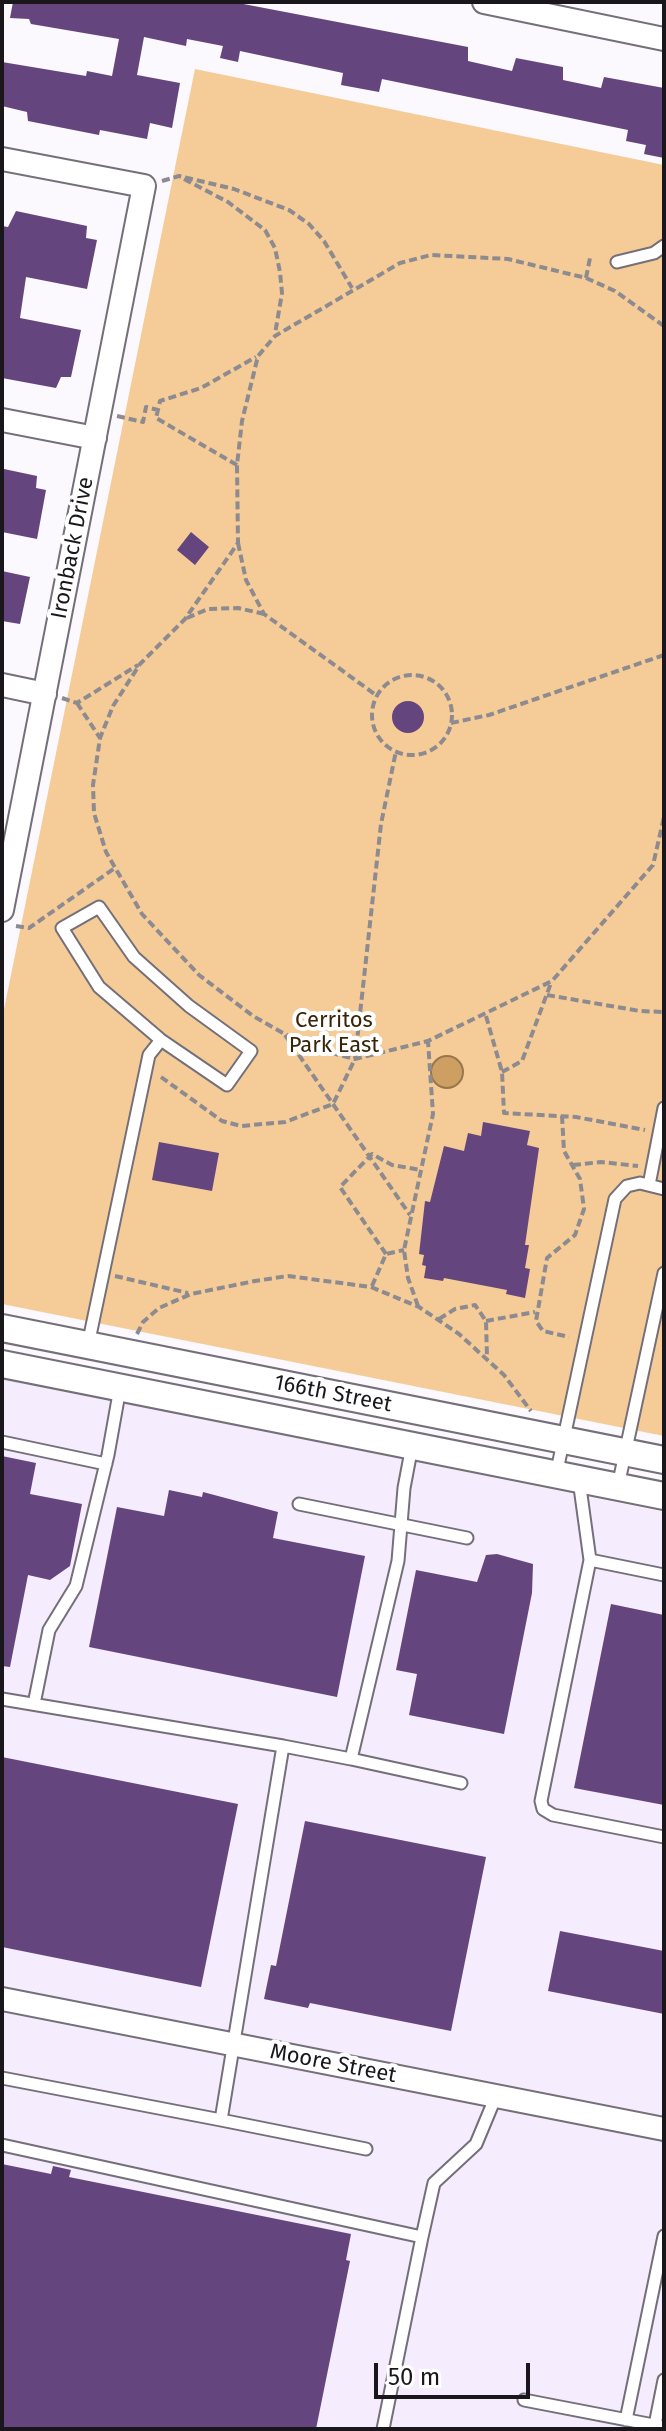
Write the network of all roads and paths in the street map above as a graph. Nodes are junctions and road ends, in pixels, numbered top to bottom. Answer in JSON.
{"nodes":[{"id":1,"x":484,"y":2,"type":"edge"},
{"id":2,"x":664,"y":39,"type":"edge"},
{"id":3,"x":2,"y":159,"type":"edge"},
{"id":4,"x":179,"y":176,"type":"junction"},
{"id":5,"x":144,"y":186,"type":"junction"},
{"id":6,"x":664,"y":246,"type":"edge"},
{"id":7,"x":590,"y":258,"type":"dead end"},
{"id":8,"x":617,"y":262,"type":"dead end"},
{"id":9,"x":586,"y":278,"type":"junction"},
{"id":10,"x":352,"y":288,"type":"junction"},
{"id":11,"x":664,"y":326,"type":"edge"},
{"id":12,"x":275,"y":336,"type":"junction"},
{"id":13,"x":258,"y":356,"type":"junction"},
{"id":14,"x":158,"y":410,"type":"junction"},
{"id":15,"x":100,"y":412,"type":"junction"},
{"id":16,"x":2,"y":420,"type":"edge"},
{"id":17,"x":95,"y":438,"type":"junction"},
{"id":18,"x":237,"y":465,"type":"junction"},
{"id":19,"x":238,"y":543,"type":"junction"},
{"id":20,"x":264,"y":614,"type":"junction"},
{"id":21,"x":185,"y":619,"type":"junction"},
{"id":22,"x":664,"y":655,"type":"edge"},
{"id":23,"x":140,"y":664,"type":"junction"},
{"id":24,"x":2,"y":685,"type":"edge"},
{"id":25,"x":45,"y":694,"type":"junction"},
{"id":26,"x":376,"y":695,"type":"junction"},
{"id":27,"x":77,"y":703,"type":"junction"},
{"id":28,"x":451,"y":723,"type":"junction"},
{"id":29,"x":100,"y":738,"type":"junction"},
{"id":30,"x":396,"y":751,"type":"junction"},
{"id":31,"x":664,"y":817,"type":"edge"},
{"id":32,"x":115,"y":868,"type":"junction"},
{"id":33,"x":2,"y":910,"type":"edge"},
{"id":34,"x":29,"y":928,"type":"dead end"},
{"id":35,"x":552,"y":981,"type":"junction"},
{"id":36,"x":547,"y":995,"type":"junction"},
{"id":37,"x":664,"y":1012,"type":"edge"},
{"id":38,"x":486,"y":1016,"type":"junction"},
{"id":39,"x":283,"y":1033,"type":"junction"},
{"id":40,"x":161,"y":1040,"type":"junction"},
{"id":41,"x":428,"y":1041,"type":"junction"},
{"id":42,"x":355,"y":1059,"type":"junction"},
{"id":43,"x":146,"y":1067,"type":"junction"},
{"id":44,"x":502,"y":1072,"type":"junction"},
{"id":45,"x":333,"y":1104,"type":"junction"},
{"id":46,"x":664,"y":1108,"type":"edge"},
{"id":47,"x":562,"y":1116,"type":"junction"},
{"id":48,"x":659,"y":1133,"type":"junction"},
{"id":49,"x":369,"y":1157,"type":"junction"},
{"id":50,"x":573,"y":1165,"type":"junction"},
{"id":51,"x":653,"y":1168,"type":"junction"},
{"id":52,"x":421,"y":1170,"type":"junction"},
{"id":53,"x":649,"y":1185,"type":"junction"},
{"id":54,"x":664,"y":1189,"type":"edge"},
{"id":55,"x":411,"y":1216,"type":"junction"},
{"id":56,"x":404,"y":1250,"type":"junction"},
{"id":57,"x":386,"y":1254,"type":"junction"},
{"id":58,"x":103,"y":1273,"type":"junction"},
{"id":59,"x":664,"y":1273,"type":"edge"},
{"id":60,"x":371,"y":1287,"type":"junction"},
{"id":61,"x":191,"y":1294,"type":"junction"},
{"id":62,"x":419,"y":1307,"type":"junction"},
{"id":63,"x":536,"y":1312,"type":"junction"},
{"id":64,"x":438,"y":1320,"type":"junction"},
{"id":65,"x":486,"y":1321,"type":"junction"},
{"id":66,"x":2,"y":1328,"type":"edge"},
{"id":67,"x":134,"y":1339,"type":"dead end"},
{"id":68,"x":583,"y":1340,"type":"junction"},
{"id":69,"x":88,"y":1345,"type":"junction"},
{"id":70,"x":487,"y":1360,"type":"junction"},
{"id":71,"x":2,"y":1364,"type":"edge"},
{"id":72,"x":81,"y":1380,"type":"junction"},
{"id":73,"x":120,"y":1388,"type":"junction"},
{"id":74,"x":534,"y":1417,"type":"dead end"},
{"id":75,"x":563,"y":1440,"type":"junction"},
{"id":76,"x":2,"y":1442,"type":"edge"},
{"id":77,"x":412,"y":1446,"type":"junction"},
{"id":78,"x":625,"y":1453,"type":"junction"},
{"id":79,"x":664,"y":1460,"type":"edge"},
{"id":80,"x":106,"y":1464,"type":"junction"},
{"id":81,"x":567,"y":1477,"type":"junction"},
{"id":82,"x":618,"y":1487,"type":"junction"},
{"id":83,"x":664,"y":1496,"type":"edge"},
{"id":84,"x":299,"y":1504,"type":"dead end"},
{"id":85,"x":401,"y":1522,"type":"junction"},
{"id":86,"x":467,"y":1538,"type":"dead end"},
{"id":87,"x":590,"y":1560,"type":"junction"},
{"id":88,"x":664,"y":1575,"type":"edge"},
{"id":89,"x":2,"y":1699,"type":"edge"},
{"id":90,"x":34,"y":1704,"type":"junction"},
{"id":91,"x":283,"y":1746,"type":"junction"},
{"id":92,"x":351,"y":1759,"type":"junction"},
{"id":93,"x":461,"y":1783,"type":"dead end"},
{"id":94,"x":664,"y":1837,"type":"edge"},
{"id":95,"x":2,"y":1999,"type":"edge"},
{"id":96,"x":234,"y":2044,"type":"junction"},
{"id":97,"x":2,"y":2078,"type":"edge"},
{"id":98,"x":496,"y":2096,"type":"junction"},
{"id":99,"x":221,"y":2120,"type":"junction"},
{"id":100,"x":664,"y":2129,"type":"edge"},
{"id":101,"x":2,"y":2145,"type":"edge"},
{"id":102,"x":366,"y":2149,"type":"dead end"},
{"id":103,"x":664,"y":2236,"type":"edge"},
{"id":104,"x":422,"y":2237,"type":"junction"},
{"id":105,"x":664,"y":2380,"type":"edge"},
{"id":106,"x":524,"y":2400,"type":"dead end"},
{"id":107,"x":626,"y":2420,"type":"junction"},
{"id":108,"x":659,"y":2426,"type":"edge"},
{"id":109,"x":383,"y":2429,"type":"edge"}],
"edges":[{"from":1,"to":2,"type":"street"},
{"from":3,"to":5,"type":"street"},
{"from":4,"to":5,"type":"path"},
{"from":4,"to":10,"type":"path"},
{"from":4,"to":12,"type":"path"},
{"from":5,"to":15,"type":"street","name":"Ironback Drive"},
{"from":6,"to":8,"type":"lane"},
{"from":7,"to":9,"type":"path"},
{"from":9,"to":10,"type":"path"},
{"from":9,"to":11,"type":"path"},
{"from":10,"to":12,"type":"path"},
{"from":12,"to":13,"type":"path"},
{"from":13,"to":14,"type":"path"},
{"from":13,"to":18,"type":"path"},
{"from":14,"to":15,"type":"path"},
{"from":14,"to":18,"type":"path"},
{"from":15,"to":17,"type":"street","name":"Ironback Drive"},
{"from":16,"to":17,"type":"street"},
{"from":17,"to":25,"type":"street","name":"Ironback Drive"},
{"from":18,"to":19,"type":"path"},
{"from":19,"to":20,"type":"path"},
{"from":19,"to":21,"type":"path"},
{"from":20,"to":21,"type":"path"},
{"from":20,"to":26,"type":"path"},
{"from":21,"to":23,"type":"path"},
{"from":22,"to":28,"type":"path"},
{"from":23,"to":27,"type":"path"},
{"from":23,"to":29,"type":"path"},
{"from":24,"to":25,"type":"street"},
{"from":25,"to":27,"type":"path"},
{"from":25,"to":33,"type":"street","name":"Ironback Drive"},
{"from":26,"to":28,"type":"path"},
{"from":26,"to":30,"type":"path"},
{"from":27,"to":29,"type":"path"},
{"from":28,"to":30,"type":"path"},
{"from":29,"to":32,"type":"path"},
{"from":30,"to":42,"type":"path"},
{"from":31,"to":35,"type":"path"},
{"from":32,"to":34,"type":"path"},
{"from":32,"to":39,"type":"path"},
{"from":35,"to":36,"type":"path"},
{"from":35,"to":38,"type":"path"},
{"from":36,"to":37,"type":"path"},
{"from":36,"to":44,"type":"path"},
{"from":38,"to":41,"type":"path"},
{"from":38,"to":44,"type":"path"},
{"from":39,"to":42,"type":"path"},
{"from":39,"to":45,"type":"path"},
{"from":40,"to":40,"type":"lane"},
{"from":40,"to":43,"type":"lane"},
{"from":41,"to":42,"type":"path"},
{"from":41,"to":52,"type":"path"},
{"from":42,"to":45,"type":"path"},
{"from":43,"to":45,"type":"path"},
{"from":43,"to":58,"type":"lane"},
{"from":44,"to":47,"type":"path"},
{"from":45,"to":49,"type":"path"},
{"from":46,"to":48,"type":"lane"},
{"from":47,"to":48,"type":"path"},
{"from":47,"to":50,"type":"path"},
{"from":48,"to":51,"type":"lane"},
{"from":49,"to":52,"type":"path"},
{"from":49,"to":55,"type":"path"},
{"from":49,"to":57,"type":"path"},
{"from":50,"to":51,"type":"path"},
{"from":50,"to":63,"type":"path"},
{"from":51,"to":53,"type":"lane"},
{"from":52,"to":55,"type":"path"},
{"from":53,"to":54,"type":"lane"},
{"from":53,"to":68,"type":"lane"},
{"from":55,"to":56,"type":"path"},
{"from":56,"to":57,"type":"path"},
{"from":56,"to":62,"type":"path"},
{"from":57,"to":60,"type":"path"},
{"from":58,"to":61,"type":"path"},
{"from":58,"to":69,"type":"lane"},
{"from":59,"to":78,"type":"lane"},
{"from":60,"to":61,"type":"path"},
{"from":60,"to":62,"type":"path"},
{"from":61,"to":67,"type":"path"},
{"from":62,"to":64,"type":"path"},
{"from":63,"to":65,"type":"path"},
{"from":63,"to":68,"type":"path"},
{"from":64,"to":65,"type":"path"},
{"from":64,"to":70,"type":"path"},
{"from":65,"to":70,"type":"path"},
{"from":66,"to":69,"type":"street","name":"166th Street"},
{"from":68,"to":75,"type":"lane"},
{"from":69,"to":72,"type":"street"},
{"from":69,"to":75,"type":"street","name":"166th Street"},
{"from":70,"to":74,"type":"path"},
{"from":71,"to":72,"type":"street","name":"166th Street"},
{"from":72,"to":73,"type":"street","name":"166th Street"},
{"from":73,"to":77,"type":"street","name":"166th Street"},
{"from":73,"to":80,"type":"lane"},
{"from":75,"to":78,"type":"street","name":"166th Street"},
{"from":75,"to":81,"type":"lane"},
{"from":76,"to":80,"type":"lane"},
{"from":77,"to":81,"type":"street","name":"166th Street"},
{"from":77,"to":85,"type":"lane"},
{"from":78,"to":79,"type":"street","name":"166th Street"},
{"from":78,"to":82,"type":"lane"},
{"from":80,"to":90,"type":"lane"},
{"from":81,"to":82,"type":"street","name":"166th Street"},
{"from":81,"to":87,"type":"lane"},
{"from":82,"to":83,"type":"street","name":"166th Street"},
{"from":84,"to":85,"type":"lane"},
{"from":85,"to":86,"type":"lane"},
{"from":85,"to":92,"type":"lane"},
{"from":87,"to":88,"type":"lane"},
{"from":87,"to":94,"type":"lane"},
{"from":89,"to":90,"type":"lane"},
{"from":90,"to":91,"type":"lane"},
{"from":91,"to":92,"type":"lane"},
{"from":91,"to":96,"type":"lane"},
{"from":92,"to":93,"type":"lane"},
{"from":95,"to":96,"type":"street","name":"Moore Street"},
{"from":96,"to":98,"type":"street","name":"Moore Street"},
{"from":96,"to":99,"type":"lane"},
{"from":97,"to":99,"type":"lane"},
{"from":98,"to":100,"type":"street","name":"Moore Street"},
{"from":98,"to":104,"type":"lane"},
{"from":99,"to":102,"type":"lane"},
{"from":101,"to":104,"type":"lane"},
{"from":103,"to":107,"type":"lane"},
{"from":104,"to":109,"type":"lane"},
{"from":105,"to":108,"type":"lane"},
{"from":106,"to":107,"type":"lane"},
{"from":107,"to":108,"type":"lane"}]}
